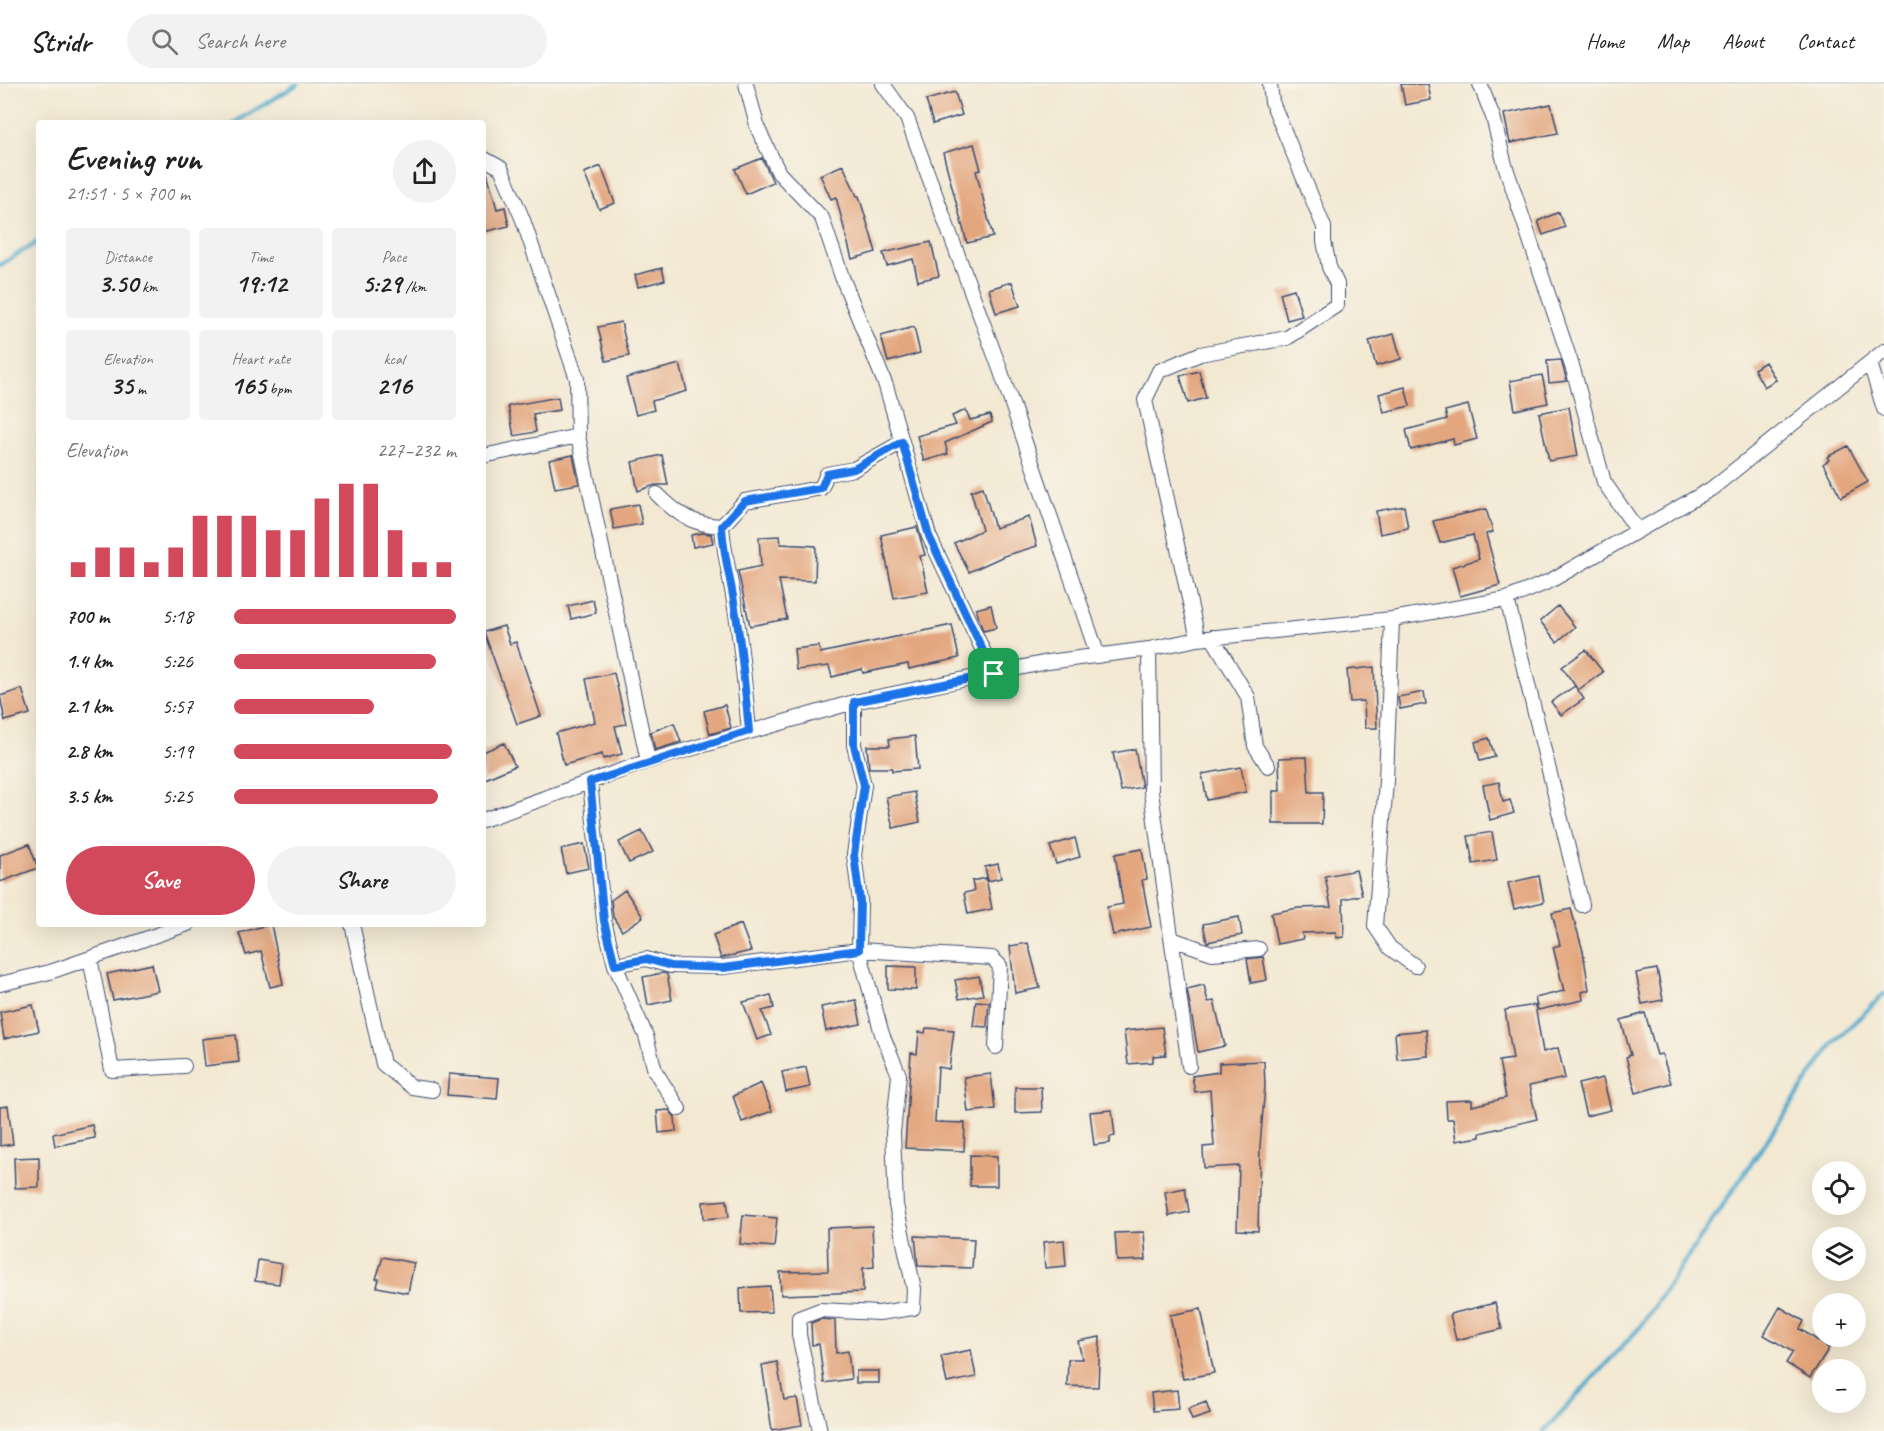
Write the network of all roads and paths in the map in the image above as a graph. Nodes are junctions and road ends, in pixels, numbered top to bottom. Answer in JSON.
{"nodes":[{"id":1,"x":746,"y":84,"type":"edge"},
{"id":2,"x":883,"y":84,"type":"edge"},
{"id":3,"x":1270,"y":84,"type":"edge"},
{"id":4,"x":1480,"y":84,"type":"edge"},
{"id":5,"x":486,"y":160,"type":"edge"},
{"id":6,"x":1884,"y":351,"type":"edge"},
{"id":7,"x":1870,"y":363,"type":"junction"},
{"id":8,"x":1884,"y":409,"type":"edge"},
{"id":9,"x":578,"y":436,"type":"junction"},
{"id":10,"x":902,"y":442,"type":"junction"},
{"id":11,"x":486,"y":455,"type":"edge"},
{"id":12,"x":657,"y":494,"type":"dead end"},
{"id":13,"x":722,"y":526,"type":"junction"},
{"id":14,"x":1638,"y":531,"type":"junction"},
{"id":15,"x":1507,"y":599,"type":"junction"},
{"id":16,"x":1392,"y":619,"type":"junction"},
{"id":17,"x":1204,"y":638,"type":"junction"},
{"id":18,"x":1149,"y":649,"type":"junction"},
{"id":19,"x":1098,"y":656,"type":"junction"},
{"id":20,"x":994,"y":674,"type":"junction"},
{"id":21,"x":854,"y":702,"type":"junction"},
{"id":22,"x":749,"y":731,"type":"junction"},
{"id":23,"x":648,"y":762,"type":"junction"},
{"id":24,"x":1268,"y":766,"type":"dead end"},
{"id":25,"x":590,"y":782,"type":"junction"},
{"id":26,"x":486,"y":819,"type":"edge"},
{"id":27,"x":1582,"y":905,"type":"dead end"},
{"id":28,"x":179,"y":927,"type":"edge"},
{"id":29,"x":353,"y":927,"type":"edge"},
{"id":30,"x":1172,"y":939,"type":"junction"},
{"id":31,"x":1259,"y":949,"type":"dead end"},
{"id":32,"x":859,"y":950,"type":"junction"},
{"id":33,"x":90,"y":958,"type":"junction"},
{"id":34,"x":615,"y":965,"type":"junction"},
{"id":35,"x":1416,"y":966,"type":"dead end"},
{"id":36,"x":0,"y":984,"type":"edge"},
{"id":37,"x":996,"y":1047,"type":"dead end"},
{"id":38,"x":184,"y":1066,"type":"dead end"},
{"id":39,"x":1189,"y":1066,"type":"dead end"},
{"id":40,"x":432,"y":1090,"type":"dead end"},
{"id":41,"x":679,"y":1109,"type":"dead end"},
{"id":42,"x":820,"y":1431,"type":"edge"}],
"edges":[{"from":1,"to":10,"type":"street"},
{"from":2,"to":19,"type":"street"},
{"from":3,"to":17,"type":"street"},
{"from":4,"to":14,"type":"street"},
{"from":5,"to":9,"type":"street"},
{"from":6,"to":7,"type":"street"},
{"from":7,"to":8,"type":"street"},
{"from":7,"to":14,"type":"street"},
{"from":9,"to":11,"type":"street"},
{"from":9,"to":23,"type":"street"},
{"from":10,"to":13,"type":"street"},
{"from":10,"to":20,"type":"street"},
{"from":12,"to":13,"type":"street"},
{"from":13,"to":22,"type":"street"},
{"from":14,"to":15,"type":"street"},
{"from":15,"to":16,"type":"street"},
{"from":15,"to":27,"type":"street"},
{"from":16,"to":17,"type":"street"},
{"from":16,"to":35,"type":"street"},
{"from":17,"to":18,"type":"street"},
{"from":17,"to":24,"type":"street"},
{"from":18,"to":19,"type":"street"},
{"from":18,"to":30,"type":"street"},
{"from":19,"to":20,"type":"street"},
{"from":20,"to":21,"type":"street"},
{"from":21,"to":22,"type":"street"},
{"from":21,"to":32,"type":"street"},
{"from":22,"to":23,"type":"street"},
{"from":23,"to":25,"type":"street"},
{"from":25,"to":26,"type":"street"},
{"from":25,"to":34,"type":"street"},
{"from":28,"to":33,"type":"street"},
{"from":29,"to":40,"type":"street"},
{"from":30,"to":31,"type":"street"},
{"from":30,"to":39,"type":"street"},
{"from":32,"to":34,"type":"street"},
{"from":32,"to":37,"type":"street"},
{"from":32,"to":42,"type":"street"},
{"from":33,"to":36,"type":"street"},
{"from":33,"to":38,"type":"street"},
{"from":34,"to":41,"type":"street"}]}
